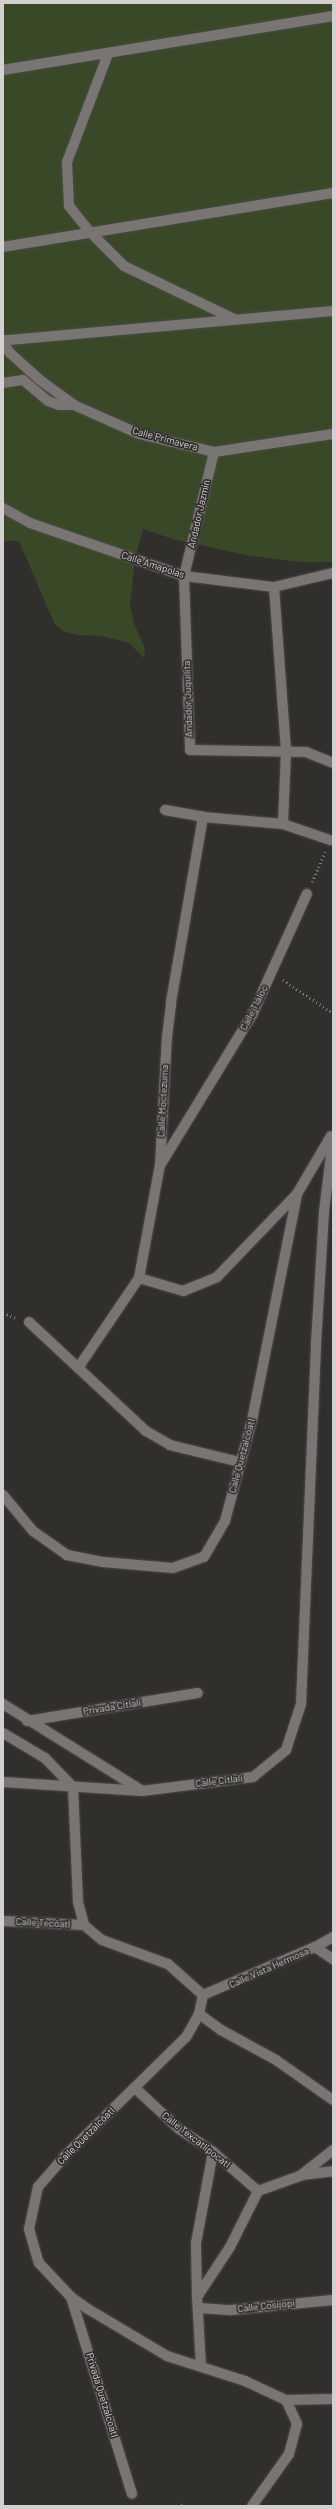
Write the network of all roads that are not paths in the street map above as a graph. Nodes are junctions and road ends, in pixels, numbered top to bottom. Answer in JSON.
{"nodes":[{"id":1,"x":333,"y":16,"type":"edge"},
{"id":2,"x":108,"y":54,"type":"junction"},
{"id":3,"x":3,"y":70,"type":"edge"},
{"id":4,"x":333,"y":193,"type":"edge"},
{"id":5,"x":89,"y":231,"type":"junction"},
{"id":6,"x":3,"y":247,"type":"edge"},
{"id":7,"x":333,"y":311,"type":"edge"},
{"id":8,"x":237,"y":320,"type":"junction"},
{"id":9,"x":3,"y":383,"type":"edge"},
{"id":10,"x":74,"y":405,"type":"junction"},
{"id":11,"x":333,"y":434,"type":"edge"},
{"id":12,"x":214,"y":452,"type":"junction"},
{"id":13,"x":3,"y":508,"type":"edge"},
{"id":14,"x":333,"y":573,"type":"edge"},
{"id":15,"x":184,"y":576,"type":"junction"},
{"id":16,"x":274,"y":587,"type":"junction"},
{"id":17,"x":286,"y":752,"type":"junction"},
{"id":18,"x":333,"y":763,"type":"edge"},
{"id":19,"x":165,"y":810,"type":"dead end"},
{"id":20,"x":203,"y":817,"type":"junction"},
{"id":21,"x":283,"y":824,"type":"junction"},
{"id":22,"x":330,"y":840,"type":"road end"},
{"id":23,"x":307,"y":894,"type":"road end"},
{"id":24,"x":333,"y":1134,"type":"edge"},
{"id":25,"x":333,"y":1139,"type":"edge"},
{"id":26,"x":160,"y":1165,"type":"junction"},
{"id":27,"x":297,"y":1194,"type":"junction"},
{"id":28,"x":139,"y":1278,"type":"junction"},
{"id":29,"x":29,"y":1322,"type":"dead end"},
{"id":30,"x":78,"y":1368,"type":"junction"},
{"id":31,"x":240,"y":1462,"type":"junction"},
{"id":32,"x":3,"y":1495,"type":"edge"},
{"id":33,"x":198,"y":1693,"type":"dead end"},
{"id":34,"x":3,"y":1704,"type":"edge"},
{"id":35,"x":27,"y":1720,"type":"junction"},
{"id":36,"x":3,"y":1733,"type":"edge"},
{"id":37,"x":3,"y":1782,"type":"edge"},
{"id":38,"x":73,"y":1787,"type":"junction"},
{"id":39,"x":142,"y":1791,"type":"junction"},
{"id":40,"x":3,"y":1921,"type":"edge"},
{"id":41,"x":84,"y":1925,"type":"junction"},
{"id":42,"x":333,"y":1937,"type":"edge"},
{"id":43,"x":315,"y":1947,"type":"junction"},
{"id":44,"x":333,"y":1959,"type":"edge"},
{"id":45,"x":203,"y":1996,"type":"junction"},
{"id":46,"x":199,"y":2014,"type":"junction"},
{"id":47,"x":135,"y":2088,"type":"junction"},
{"id":48,"x":333,"y":2100,"type":"edge"},
{"id":49,"x":333,"y":2150,"type":"edge"},
{"id":50,"x":213,"y":2152,"type":"junction"},
{"id":51,"x":333,"y":2171,"type":"edge"},
{"id":52,"x":300,"y":2176,"type":"junction"},
{"id":53,"x":258,"y":2192,"type":"junction"},
{"id":54,"x":71,"y":2296,"type":"junction"},
{"id":55,"x":197,"y":2297,"type":"junction"},
{"id":56,"x":333,"y":2300,"type":"edge"},
{"id":57,"x":199,"y":2308,"type":"junction"},
{"id":58,"x":200,"y":2366,"type":"junction"},
{"id":59,"x":333,"y":2399,"type":"edge"},
{"id":60,"x":286,"y":2400,"type":"junction"},
{"id":61,"x":132,"y":2494,"type":"dead end"},
{"id":62,"x":252,"y":2506,"type":"edge"}],
"edges":[{"from":1,"to":2,"type":"street"},
{"from":2,"to":3,"type":"street"},
{"from":2,"to":5,"type":"street"},
{"from":4,"to":5,"type":"street"},
{"from":5,"to":6,"type":"street"},
{"from":5,"to":8,"type":"street"},
{"from":7,"to":8,"type":"street"},
{"from":8,"to":10,"type":"street","name":"Calle Primavera"},
{"from":9,"to":10,"type":"street"},
{"from":10,"to":12,"type":"street","name":"Calle Primavera"},
{"from":11,"to":12,"type":"street","name":"Calle Primavera"},
{"from":12,"to":15,"type":"street","name":"Andador Jazmín"},
{"from":13,"to":15,"type":"street","name":"Calle Amapolas"},
{"from":14,"to":16,"type":"street","name":"Calle Amapolas"},
{"from":15,"to":16,"type":"street","name":"Calle Amapolas"},
{"from":15,"to":17,"type":"street","name":"Andador Juquilita"},
{"from":16,"to":17,"type":"street"},
{"from":17,"to":18,"type":"street"},
{"from":17,"to":21,"type":"street"},
{"from":19,"to":20,"type":"street"},
{"from":20,"to":21,"type":"street"},
{"from":20,"to":26,"type":"street","name":"Calle Moctezuma"},
{"from":21,"to":22,"type":"street"},
{"from":23,"to":26,"type":"street","name":"Calle Tláloc"},
{"from":24,"to":27,"type":"street","name":"Calle Quetzalcóatl"},
{"from":25,"to":39,"type":"street","name":"Calle Citlali"},
{"from":26,"to":28,"type":"street","name":"Calle Moctezuma"},
{"from":27,"to":28,"type":"street"},
{"from":27,"to":31,"type":"street","name":"Calle Quetzalcóatl"},
{"from":28,"to":30,"type":"street","name":"Calle Moctezuma"},
{"from":29,"to":30,"type":"street"},
{"from":30,"to":31,"type":"street"},
{"from":31,"to":32,"type":"street","name":"Calle Quetzalcóatl"},
{"from":33,"to":35,"type":"street","name":"Privada Citlali"},
{"from":34,"to":35,"type":"street"},
{"from":35,"to":39,"type":"street"},
{"from":36,"to":38,"type":"street"},
{"from":37,"to":38,"type":"street","name":"Calle Citlali"},
{"from":38,"to":39,"type":"street","name":"Calle Citlali"},
{"from":38,"to":41,"type":"street"},
{"from":40,"to":41,"type":"street","name":"Calle Tecóatl"},
{"from":41,"to":45,"type":"street"},
{"from":42,"to":43,"type":"street"},
{"from":43,"to":44,"type":"street","name":"Calle Vista Hermosa"},
{"from":43,"to":45,"type":"street","name":"Calle Vista Hermosa"},
{"from":45,"to":46,"type":"street","name":"Calle Quetzalcóatl"},
{"from":46,"to":47,"type":"street","name":"Calle Quetzalcóatl"},
{"from":46,"to":48,"type":"street"},
{"from":47,"to":50,"type":"street","name":"Calle Texcatlipocatl"},
{"from":47,"to":54,"type":"street","name":"Calle Quetzalcóatl"},
{"from":49,"to":52,"type":"street"},
{"from":50,"to":53,"type":"street","name":"Calle Texcatlipocatl"},
{"from":50,"to":55,"type":"street"},
{"from":51,"to":52,"type":"street"},
{"from":52,"to":53,"type":"street"},
{"from":53,"to":55,"type":"street"},
{"from":54,"to":58,"type":"street","name":"Calle Quetzalcóatl"},
{"from":54,"to":61,"type":"street","name":"Privada Quetzalcoatl"},
{"from":55,"to":57,"type":"street"},
{"from":56,"to":57,"type":"street","name":"Calle Cosijopí"},
{"from":57,"to":58,"type":"street"},
{"from":58,"to":60,"type":"street","name":"Calle Quetzalcóatl"},
{"from":59,"to":60,"type":"street"},
{"from":60,"to":62,"type":"street"}]}
